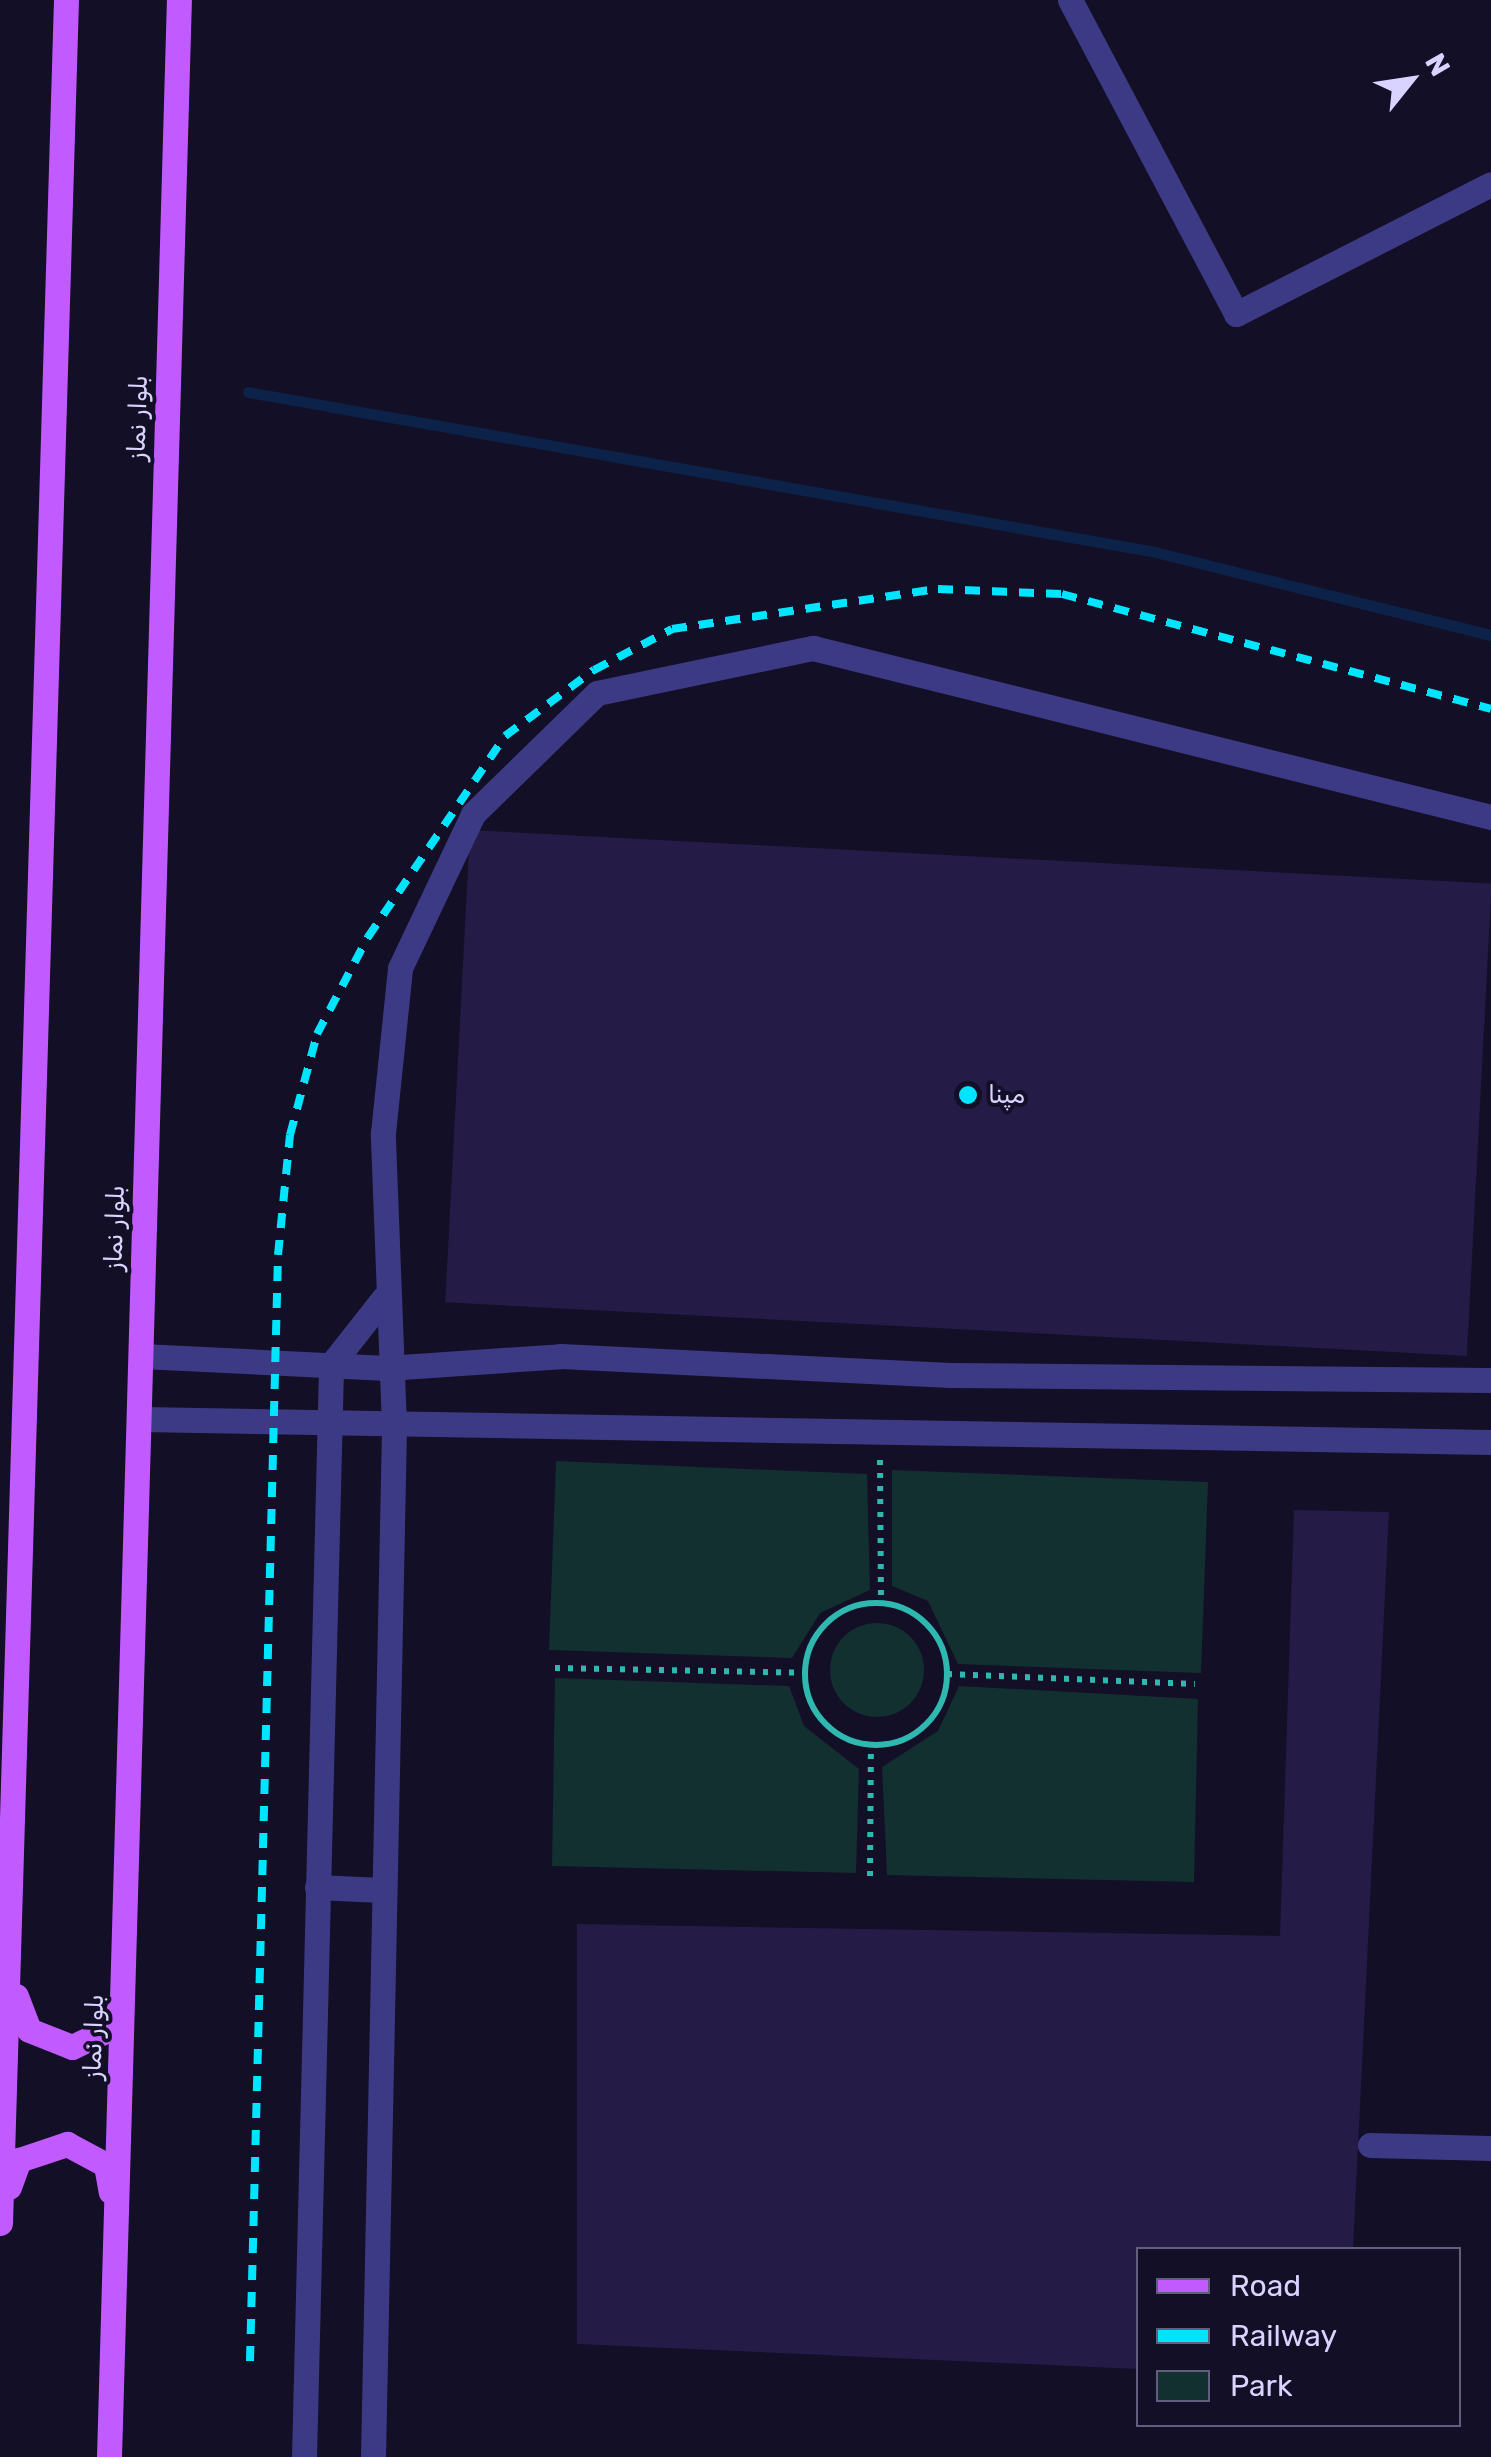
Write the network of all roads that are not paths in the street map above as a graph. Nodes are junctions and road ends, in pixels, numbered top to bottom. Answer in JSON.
{"nodes":[{"id":1,"x":66,"y":0,"type":"edge"},
{"id":2,"x":179,"y":0,"type":"edge"},
{"id":3,"x":1070,"y":0,"type":"edge"},
{"id":4,"x":1491,"y":184,"type":"edge"},
{"id":5,"x":1491,"y":816,"type":"edge"},
{"id":6,"x":383,"y":1299,"type":"junction"},
{"id":7,"x":142,"y":1356,"type":"junction"},
{"id":8,"x":331,"y":1364,"type":"junction"},
{"id":9,"x":387,"y":1368,"type":"junction"},
{"id":10,"x":1491,"y":1380,"type":"edge"},
{"id":11,"x":140,"y":1419,"type":"junction"},
{"id":12,"x":329,"y":1424,"type":"junction"},
{"id":13,"x":394,"y":1426,"type":"junction"},
{"id":14,"x":1491,"y":1442,"type":"edge"},
{"id":15,"x":317,"y":1888,"type":"junction"},
{"id":16,"x":381,"y":1890,"type":"junction"},
{"id":17,"x":126,"y":1982,"type":"junction"},
{"id":18,"x":12,"y":1986,"type":"junction"},
{"id":19,"x":1370,"y":2145,"type":"dead end"},
{"id":20,"x":1491,"y":2148,"type":"edge"},
{"id":21,"x":1,"y":2208,"type":"edge"},
{"id":22,"x":117,"y":2221,"type":"junction"},
{"id":23,"x":0,"y":2223,"type":"edge"},
{"id":24,"x":108,"y":2457,"type":"edge"},
{"id":25,"x":304,"y":2457,"type":"edge"},
{"id":26,"x":373,"y":2457,"type":"edge"}],
"edges":[{"from":1,"to":18,"type":"main road"},
{"from":2,"to":7,"type":"main road","name":"بلوار نماز"},
{"from":3,"to":4,"type":"lane"},
{"from":5,"to":6,"type":"lane"},
{"from":6,"to":8,"type":"lane"},
{"from":6,"to":9,"type":"lane"},
{"from":7,"to":8,"type":"lane"},
{"from":7,"to":11,"type":"main road","name":"بلوار نماز"},
{"from":8,"to":9,"type":"lane"},
{"from":8,"to":12,"type":"lane"},
{"from":9,"to":10,"type":"lane"},
{"from":9,"to":13,"type":"lane"},
{"from":11,"to":12,"type":"lane"},
{"from":11,"to":17,"type":"main road","name":"بلوار نماز"},
{"from":12,"to":13,"type":"lane"},
{"from":12,"to":15,"type":"lane"},
{"from":13,"to":14,"type":"lane"},
{"from":13,"to":16,"type":"lane"},
{"from":15,"to":16,"type":"lane"},
{"from":15,"to":25,"type":"lane"},
{"from":16,"to":26,"type":"lane"},
{"from":17,"to":18,"type":"main road"},
{"from":17,"to":22,"type":"main road","name":"بلوار نماز"},
{"from":18,"to":21,"type":"main road"},
{"from":19,"to":20,"type":"lane"},
{"from":21,"to":22,"type":"main road"},
{"from":21,"to":23,"type":"main road"},
{"from":22,"to":24,"type":"main road","name":"بلوار نماز"}]}
